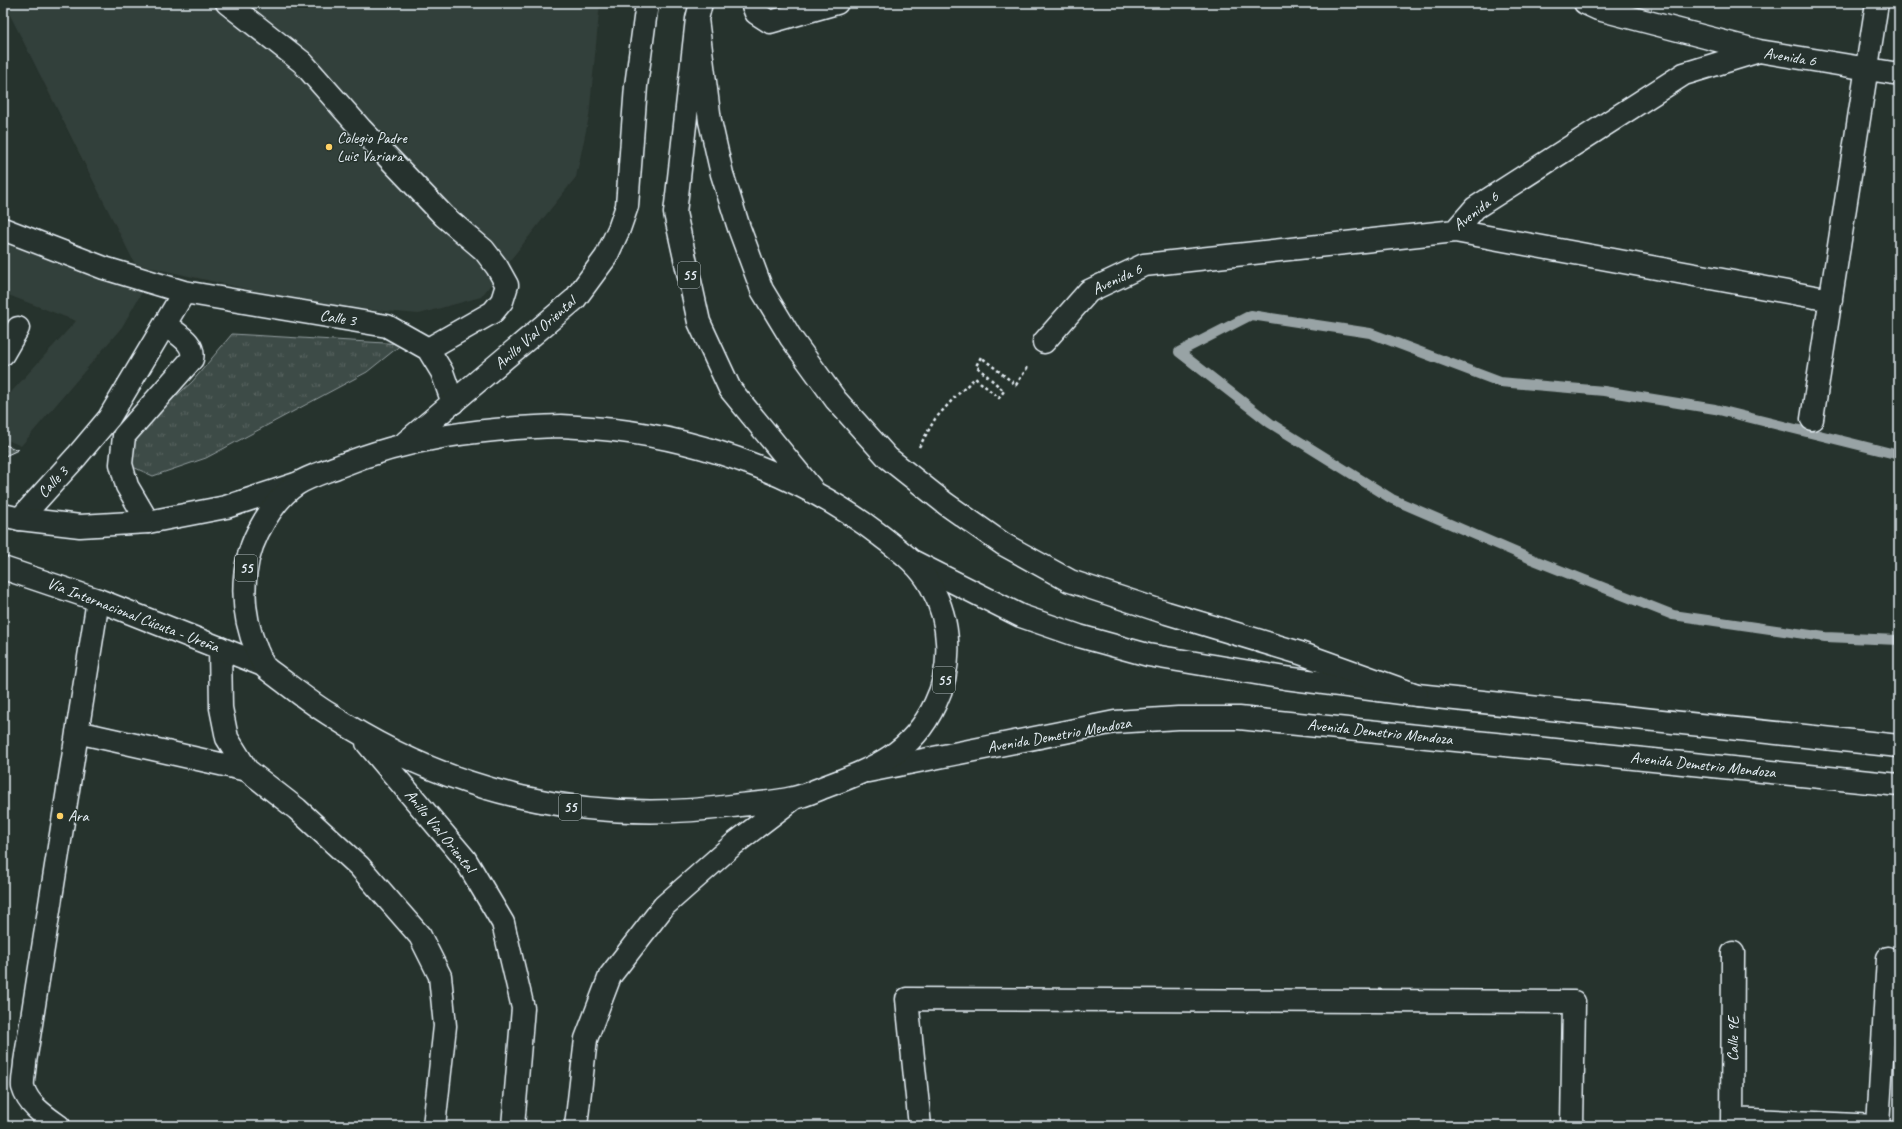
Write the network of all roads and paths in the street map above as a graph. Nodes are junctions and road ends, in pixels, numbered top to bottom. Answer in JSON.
{"nodes":[{"id":1,"x":227,"y":3,"type":"edge"},
{"id":2,"x":647,"y":3,"type":"edge"},
{"id":3,"x":752,"y":3,"type":"edge"},
{"id":4,"x":837,"y":3,"type":"edge"},
{"id":5,"x":1585,"y":3,"type":"edge"},
{"id":6,"x":1877,"y":3,"type":"edge"},
{"id":7,"x":699,"y":11,"type":"edge"},
{"id":8,"x":1759,"y":51,"type":"junction"},
{"id":9,"x":1867,"y":69,"type":"junction"},
{"id":10,"x":1899,"y":74,"type":"edge"},
{"id":11,"x":3,"y":229,"type":"edge"},
{"id":12,"x":1455,"y":231,"type":"junction"},
{"id":13,"x":184,"y":292,"type":"junction"},
{"id":14,"x":1831,"y":300,"type":"junction"},
{"id":15,"x":166,"y":325,"type":"junction"},
{"id":16,"x":18,"y":328,"type":"dead end"},
{"id":17,"x":1044,"y":342,"type":"joint"},
{"id":18,"x":428,"y":349,"type":"junction"},
{"id":19,"x":3,"y":354,"type":"edge"},
{"id":20,"x":453,"y":403,"type":"junction"},
{"id":21,"x":1812,"y":419,"type":"dead end"},
{"id":22,"x":404,"y":444,"type":"junction"},
{"id":23,"x":905,"y":471,"type":"junction"},
{"id":24,"x":296,"y":484,"type":"junction"},
{"id":25,"x":816,"y":494,"type":"junction"},
{"id":26,"x":11,"y":517,"type":"edge"},
{"id":27,"x":148,"y":522,"type":"junction"},
{"id":28,"x":914,"y":562,"type":"junction"},
{"id":29,"x":3,"y":568,"type":"edge"},
{"id":30,"x":98,"y":600,"type":"junction"},
{"id":31,"x":220,"y":648,"type":"junction"},
{"id":32,"x":263,"y":665,"type":"junction"},
{"id":33,"x":1417,"y":695,"type":"junction"},
{"id":34,"x":77,"y":732,"type":"junction"},
{"id":35,"x":360,"y":735,"type":"junction"},
{"id":36,"x":1899,"y":746,"type":"edge"},
{"id":37,"x":247,"y":770,"type":"junction"},
{"id":38,"x":865,"y":772,"type":"junction"},
{"id":39,"x":1899,"y":786,"type":"edge"},
{"id":40,"x":794,"y":798,"type":"junction"},
{"id":41,"x":1733,"y":953,"type":"dead end"},
{"id":42,"x":1888,"y":958,"type":"dead end"},
{"id":43,"x":1732,"y":1123,"type":"edge"},
{"id":44,"x":60,"y":1126,"type":"edge"},
{"id":45,"x":434,"y":1126,"type":"edge"},
{"id":46,"x":513,"y":1126,"type":"edge"},
{"id":47,"x":576,"y":1126,"type":"edge"},
{"id":48,"x":920,"y":1126,"type":"edge"},
{"id":49,"x":1572,"y":1126,"type":"edge"},
{"id":50,"x":1878,"y":1126,"type":"edge"}],
"edges":[{"from":1,"to":18,"type":"main road"},
{"from":2,"to":20,"type":"main road","name":"Anillo Vial Oriental","number":"55"},
{"from":3,"to":4,"type":"main road"},
{"from":5,"to":8,"type":"main road"},
{"from":6,"to":9,"type":"main road"},
{"from":7,"to":23,"type":"main road"},
{"from":7,"to":25,"type":"main road","number":"55"},
{"from":8,"to":9,"type":"main road","name":"Avenida 6"},
{"from":8,"to":12,"type":"main road","name":"Avenida 6"},
{"from":9,"to":10,"type":"main road","name":"Avenida 6"},
{"from":9,"to":14,"type":"main road"},
{"from":11,"to":13,"type":"main road","name":"Calle 3"},
{"from":12,"to":14,"type":"main road"},
{"from":12,"to":17,"type":"main road","name":"Avenida 6"},
{"from":13,"to":15,"type":"main road","name":"Calle 3"},
{"from":13,"to":18,"type":"main road","name":"Calle 3"},
{"from":14,"to":21,"type":"main road"},
{"from":15,"to":26,"type":"main road","name":"Calle 3"},
{"from":15,"to":27,"type":"main road"},
{"from":16,"to":19,"type":"main road"},
{"from":17,"to":23,"type":"path"},
{"from":18,"to":20,"type":"main road","name":"Calle 3"},
{"from":20,"to":22,"type":"main road","name":"Anillo Vial Oriental","number":"55"},
{"from":22,"to":24,"type":"main road","number":"55"},
{"from":22,"to":25,"type":"main road","number":"55"},
{"from":23,"to":33,"type":"main road"},
{"from":24,"to":27,"type":"main road"},
{"from":24,"to":32,"type":"main road","number":"55"},
{"from":25,"to":28,"type":"main road","number":"55"},
{"from":26,"to":27,"type":"main road"},
{"from":28,"to":33,"type":"main road"},
{"from":28,"to":38,"type":"main road","number":"55"},
{"from":29,"to":30,"type":"main road","name":"Vía Internacional Cúcuta - Ureña"},
{"from":30,"to":31,"type":"main road","name":"Vía Internacional Cúcuta - Ureña"},
{"from":30,"to":34,"type":"main road"},
{"from":31,"to":32,"type":"main road","name":"Vía Internacional Cúcuta - Ureña"},
{"from":31,"to":37,"type":"main road"},
{"from":32,"to":35,"type":"main road","number":"55"},
{"from":33,"to":36,"type":"main road"},
{"from":34,"to":37,"type":"main road"},
{"from":34,"to":44,"type":"main road"},
{"from":35,"to":40,"type":"main road","number":"55"},
{"from":35,"to":46,"type":"main road","name":"Anillo Vial Oriental","number":"55"},
{"from":37,"to":45,"type":"main road"},
{"from":38,"to":39,"type":"main road","name":"Avenida Demetrio Mendoza"},
{"from":38,"to":40,"type":"main road","number":"55"},
{"from":40,"to":47,"type":"main road","number":"55"},
{"from":41,"to":43,"type":"main road","name":"Calle 9E"},
{"from":42,"to":50,"type":"main road"},
{"from":43,"to":50,"type":"main road"},
{"from":48,"to":49,"type":"main road"}]}
